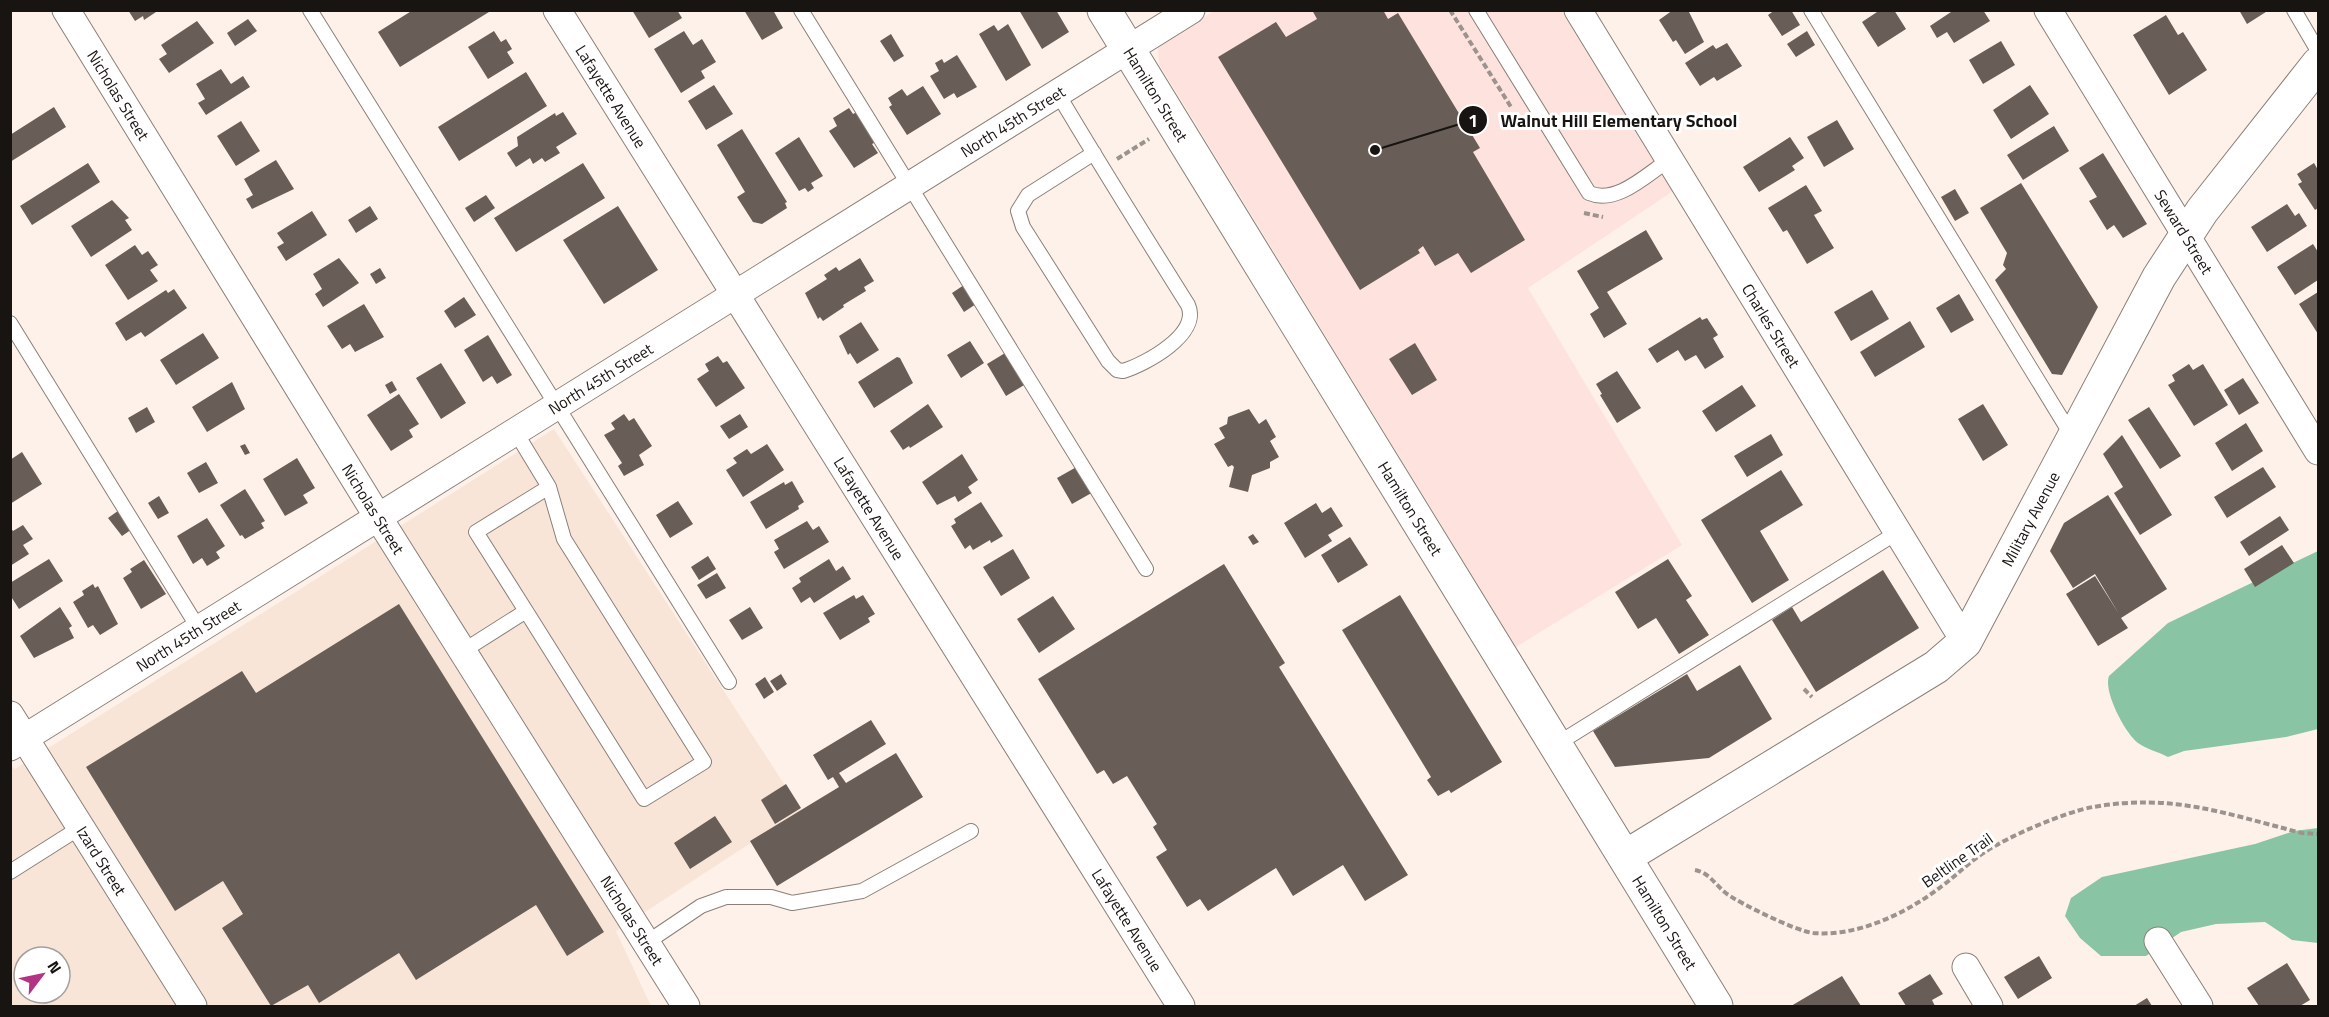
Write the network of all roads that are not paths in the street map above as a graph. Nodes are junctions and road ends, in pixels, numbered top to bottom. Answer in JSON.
{"nodes":[{"id":1,"x":66,"y":10,"type":"edge"},
{"id":2,"x":310,"y":10,"type":"edge"},
{"id":3,"x":557,"y":10,"type":"edge"},
{"id":4,"x":801,"y":10,"type":"edge"},
{"id":5,"x":1104,"y":10,"type":"edge"},
{"id":6,"x":1191,"y":10,"type":"edge"},
{"id":7,"x":1476,"y":10,"type":"edge"},
{"id":8,"x":1578,"y":10,"type":"edge"},
{"id":9,"x":1811,"y":10,"type":"edge"},
{"id":10,"x":2048,"y":10,"type":"edge"},
{"id":11,"x":2294,"y":10,"type":"edge"},
{"id":12,"x":1128,"y":50,"type":"junction"},
{"id":13,"x":2319,"y":51,"type":"edge"},
{"id":14,"x":2319,"y":64,"type":"edge"},
{"id":15,"x":1058,"y":94,"type":"junction"},
{"id":16,"x":1094,"y":153,"type":"junction"},
{"id":17,"x":1669,"y":159,"type":"junction"},
{"id":18,"x":910,"y":185,"type":"junction"},
{"id":19,"x":2186,"y":235,"type":"junction"},
{"id":20,"x":734,"y":295,"type":"junction"},
{"id":21,"x":10,"y":324,"type":"edge"},
{"id":22,"x":556,"y":406,"type":"junction"},
{"id":23,"x":515,"y":431,"type":"junction"},
{"id":24,"x":2073,"y":438,"type":"junction"},
{"id":25,"x":2319,"y":451,"type":"edge"},
{"id":26,"x":549,"y":487,"type":"junction"},
{"id":27,"x":378,"y":517,"type":"junction"},
{"id":28,"x":1898,"y":532,"type":"junction"},
{"id":29,"x":1146,"y":569,"type":"dead end"},
{"id":30,"x":526,"y":611,"type":"junction"},
{"id":31,"x":199,"y":629,"type":"junction"},
{"id":32,"x":1965,"y":642,"type":"junction"},
{"id":33,"x":463,"y":651,"type":"junction"},
{"id":34,"x":729,"y":682,"type":"dead end"},
{"id":35,"x":10,"y":715,"type":"edge"},
{"id":36,"x":18,"y":743,"type":"edge"},
{"id":37,"x":1557,"y":744,"type":"junction"},
{"id":38,"x":81,"y":827,"type":"junction"},
{"id":39,"x":971,"y":831,"type":"dead end"},
{"id":40,"x":1625,"y":857,"type":"junction"},
{"id":41,"x":10,"y":872,"type":"edge"},
{"id":42,"x":2158,"y":941,"type":"dead end"},
{"id":43,"x":646,"y":943,"type":"junction"},
{"id":44,"x":1966,"y":968,"type":"dead end"},
{"id":45,"x":193,"y":1006,"type":"edge"},
{"id":46,"x":684,"y":1006,"type":"edge"},
{"id":47,"x":1181,"y":1006,"type":"edge"},
{"id":48,"x":1716,"y":1006,"type":"edge"},
{"id":49,"x":1989,"y":1006,"type":"edge"},
{"id":50,"x":2199,"y":1006,"type":"edge"}],
"edges":[{"from":1,"to":27,"type":"street","name":"Nicholas Street"},
{"from":2,"to":22,"type":"lane"},
{"from":3,"to":20,"type":"street","name":"Lafayette Avenue"},
{"from":4,"to":18,"type":"lane"},
{"from":5,"to":12,"type":"main road","name":"Hamilton Street"},
{"from":6,"to":12,"type":"street","name":"North 45th Street"},
{"from":7,"to":17,"type":"lane"},
{"from":8,"to":17,"type":"street","name":"Charles Street"},
{"from":9,"to":24,"type":"lane"},
{"from":10,"to":19,"type":"street","name":"Seward Street"},
{"from":11,"to":13,"type":"lane"},
{"from":12,"to":15,"type":"street","name":"North 45th Street"},
{"from":12,"to":37,"type":"main road","name":"Hamilton Street"},
{"from":14,"to":19,"type":"main road","name":"Military Avenue"},
{"from":15,"to":16,"type":"lane"},
{"from":15,"to":18,"type":"street","name":"North 45th Street"},
{"from":16,"to":16,"type":"lane"},
{"from":17,"to":28,"type":"street","name":"Charles Street"},
{"from":18,"to":20,"type":"street","name":"North 45th Street"},
{"from":18,"to":29,"type":"lane"},
{"from":19,"to":24,"type":"main road","name":"Military Avenue"},
{"from":19,"to":25,"type":"street","name":"Seward Street"},
{"from":20,"to":22,"type":"street","name":"North 45th Street"},
{"from":20,"to":47,"type":"street","name":"Lafayette Avenue"},
{"from":21,"to":31,"type":"lane"},
{"from":22,"to":23,"type":"street","name":"North 45th Street"},
{"from":22,"to":34,"type":"lane"},
{"from":23,"to":26,"type":"lane"},
{"from":23,"to":27,"type":"street","name":"North 45th Street"},
{"from":24,"to":32,"type":"main road","name":"Military Avenue"},
{"from":26,"to":30,"type":"lane"},
{"from":26,"to":30,"type":"lane"},
{"from":27,"to":31,"type":"street","name":"North 45th Street"},
{"from":27,"to":33,"type":"street","name":"Nicholas Street"},
{"from":28,"to":32,"type":"street","name":"Charles Street"},
{"from":28,"to":37,"type":"lane"},
{"from":30,"to":33,"type":"lane"},
{"from":31,"to":36,"type":"street","name":"North 45th Street"},
{"from":32,"to":40,"type":"main road","name":"Military Avenue"},
{"from":33,"to":43,"type":"street","name":"Nicholas Street"},
{"from":35,"to":36,"type":"street","name":"Izard Street"},
{"from":36,"to":38,"type":"street","name":"Izard Street"},
{"from":37,"to":40,"type":"main road","name":"Hamilton Street"},
{"from":38,"to":41,"type":"lane"},
{"from":38,"to":45,"type":"street","name":"Izard Street"},
{"from":39,"to":43,"type":"lane"},
{"from":40,"to":48,"type":"main road","name":"Hamilton Street"},
{"from":42,"to":50,"type":"street"},
{"from":43,"to":46,"type":"street","name":"Nicholas Street"},
{"from":44,"to":49,"type":"street"}]}
